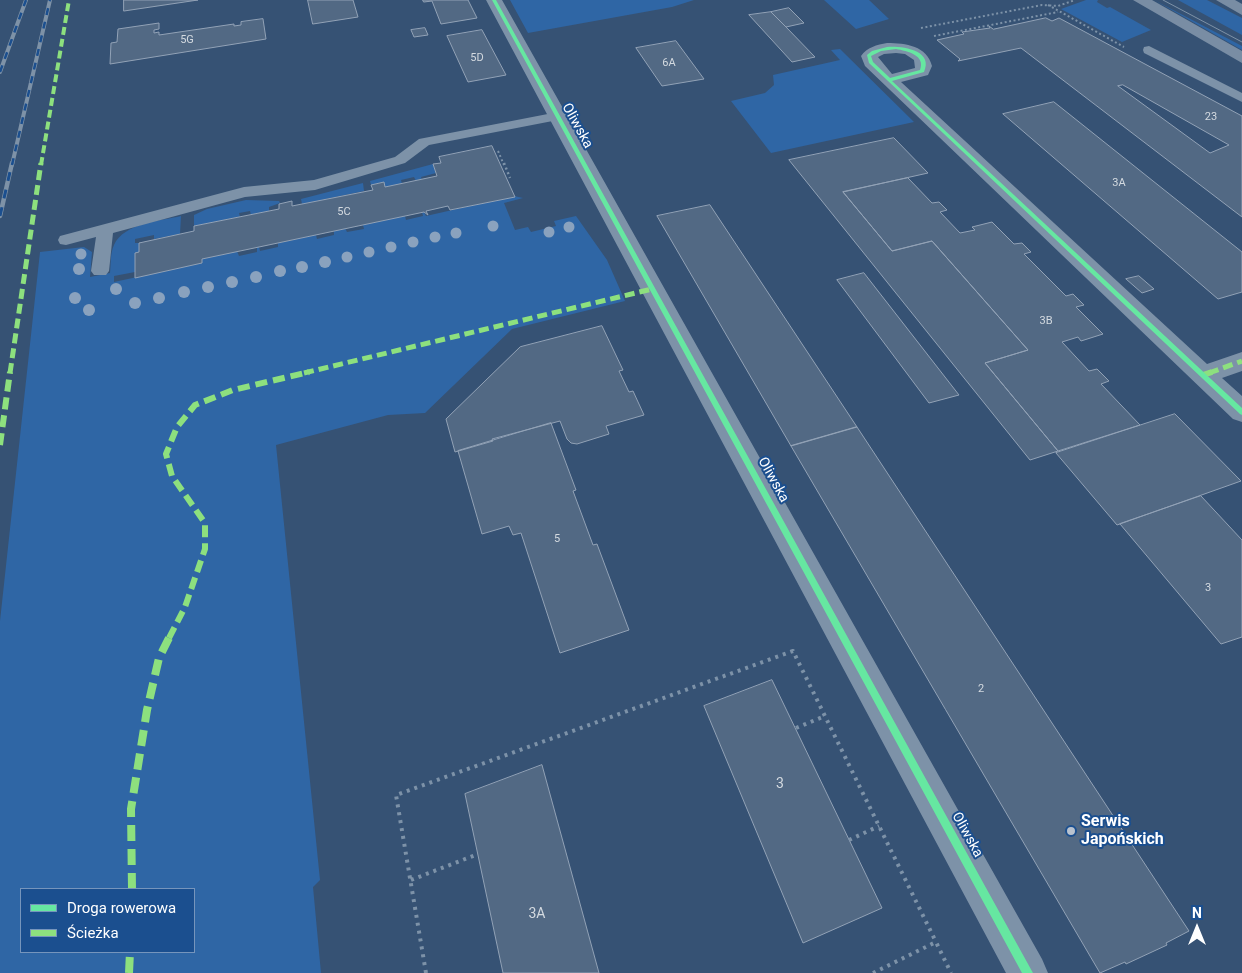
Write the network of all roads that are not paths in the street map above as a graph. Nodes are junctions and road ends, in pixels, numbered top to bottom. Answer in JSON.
{"nodes":[{"id":1,"x":494,"y":0,"type":"edge"},
{"id":2,"x":1140,"y":0,"type":"edge"},
{"id":3,"x":1224,"y":0,"type":"edge"},
{"id":4,"x":1242,"y":10,"type":"edge"},
{"id":5,"x":1149,"y":50,"type":"road end"},
{"id":6,"x":1242,"y":58,"type":"edge"},
{"id":7,"x":889,"y":80,"type":"dead end"},
{"id":8,"x":1242,"y":98,"type":"edge"},
{"id":9,"x":558,"y":116,"type":"junction"},
{"id":10,"x":104,"y":230,"type":"junction"},
{"id":11,"x":66,"y":240,"type":"dead end"},
{"id":12,"x":100,"y":271,"type":"dead end"},
{"id":13,"x":1242,"y":361,"type":"edge"},
{"id":14,"x":1203,"y":375,"type":"junction"},
{"id":15,"x":1242,"y":412,"type":"edge"},
{"id":16,"x":1028,"y":973,"type":"edge"}],
"edges":[{"from":1,"to":9,"type":"street","name":"Oliwska"},
{"from":2,"to":6,"type":"main road"},
{"from":3,"to":4,"type":"main road"},
{"from":5,"to":8,"type":"lane"},
{"from":7,"to":14,"type":"street"},
{"from":9,"to":10,"type":"lane"},
{"from":9,"to":16,"type":"street","name":"Oliwska"},
{"from":10,"to":11,"type":"lane"},
{"from":10,"to":12,"type":"lane"},
{"from":13,"to":14,"type":"street"},
{"from":14,"to":15,"type":"street"}]}
